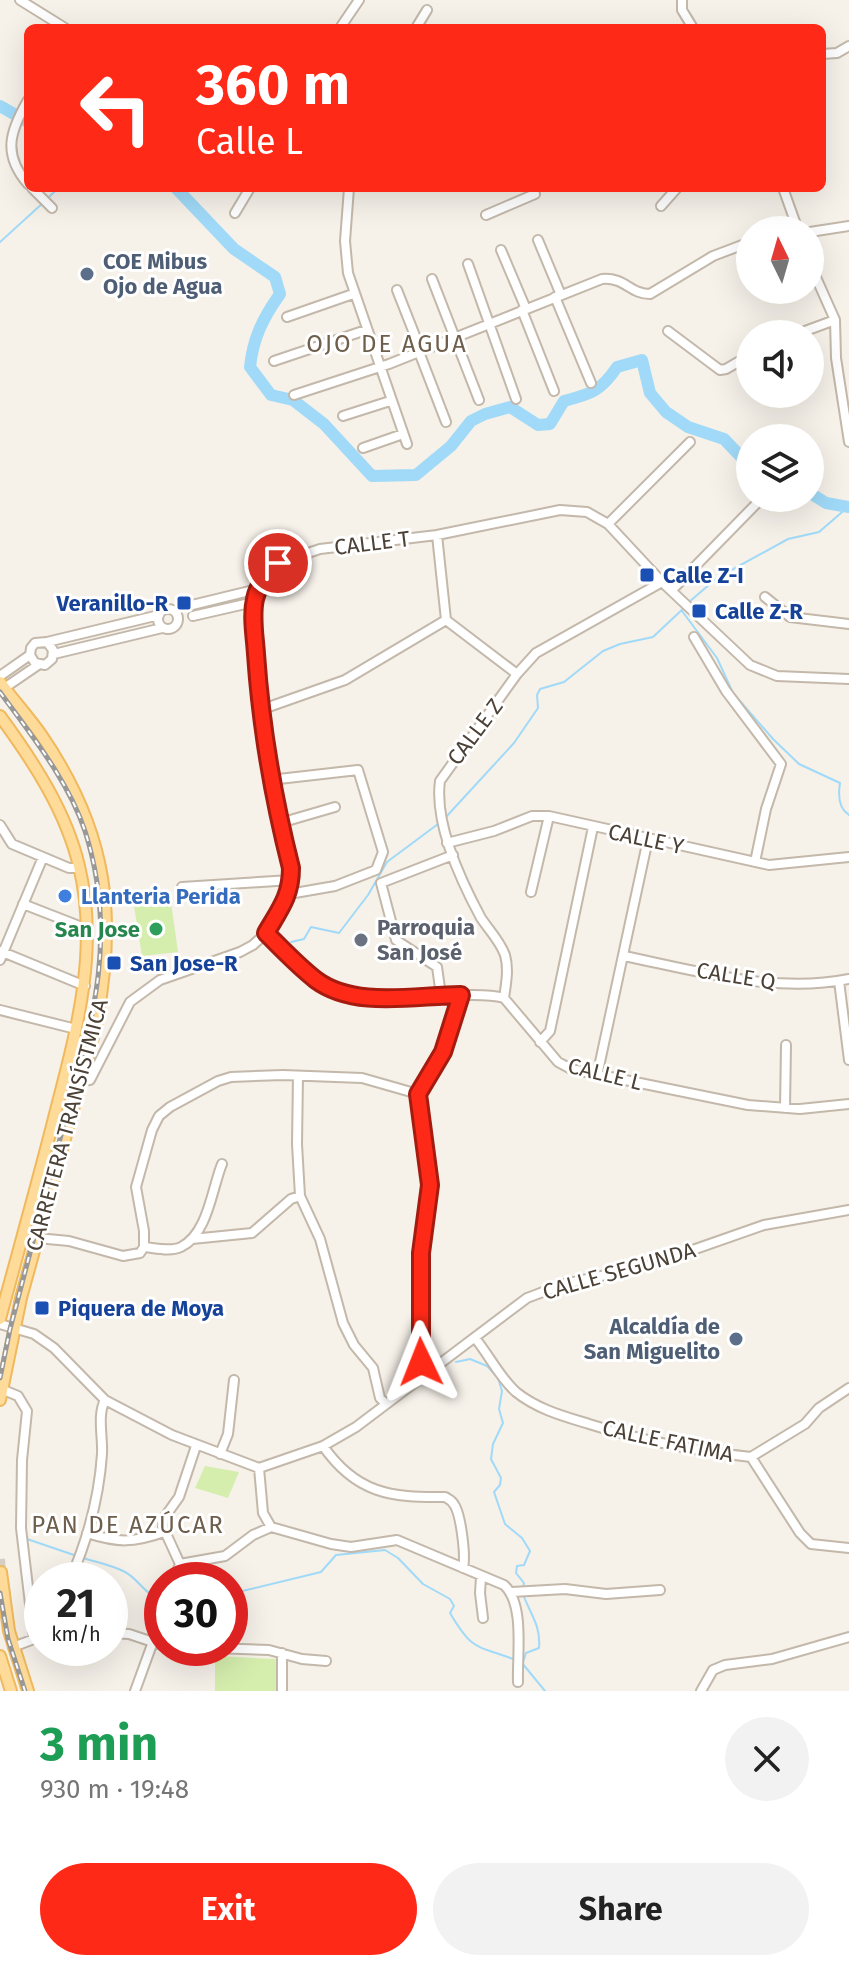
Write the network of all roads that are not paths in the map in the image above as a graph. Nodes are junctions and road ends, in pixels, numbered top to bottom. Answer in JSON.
{"nodes":[{"id":1,"x":20,"y":0,"type":"edge"},
{"id":2,"x":359,"y":0,"type":"edge"},
{"id":3,"x":682,"y":0,"type":"edge"},
{"id":4,"x":427,"y":10,"type":"dead end"},
{"id":5,"x":59,"y":24,"type":"edge"},
{"id":6,"x":343,"y":24,"type":"edge"},
{"id":7,"x":418,"y":24,"type":"edge"},
{"id":8,"x":691,"y":24,"type":"edge"},
{"id":9,"x":849,"y":46,"type":"edge"},
{"id":10,"x":826,"y":54,"type":"edge"},
{"id":11,"x":24,"y":107,"type":"edge"},
{"id":12,"x":24,"y":178,"type":"edge"},
{"id":13,"x":36,"y":192,"type":"edge"},
{"id":14,"x":248,"y":192,"type":"edge"},
{"id":15,"x":349,"y":192,"type":"edge"},
{"id":16,"x":534,"y":192,"type":"edge"},
{"id":17,"x":673,"y":192,"type":"edge"},
{"id":18,"x":784,"y":192,"type":"edge"},
{"id":19,"x":661,"y":206,"type":"dead end"},
{"id":20,"x":52,"y":207,"type":"dead end"},
{"id":21,"x":235,"y":213,"type":"dead end"},
{"id":22,"x":486,"y":215,"type":"dead end"},
{"id":23,"x":793,"y":216,"type":"edge"},
{"id":24,"x":849,"y":226,"type":"edge"},
{"id":25,"x":824,"y":230,"type":"edge"},
{"id":26,"x":538,"y":240,"type":"dead end"},
{"id":27,"x":736,"y":247,"type":"edge"},
{"id":28,"x":501,"y":250,"type":"dead end"},
{"id":29,"x":468,"y":264,"type":"dead end"},
{"id":30,"x":432,"y":279,"type":"dead end"},
{"id":31,"x":397,"y":290,"type":"dead end"},
{"id":32,"x":353,"y":294,"type":"junction"},
{"id":33,"x":824,"y":295,"type":"edge"},
{"id":34,"x":558,"y":296,"type":"junction"},
{"id":35,"x":524,"y":310,"type":"junction"},
{"id":36,"x":287,"y":317,"type":"dead end"},
{"id":37,"x":835,"y":320,"type":"junction"},
{"id":38,"x":488,"y":323,"type":"junction"},
{"id":39,"x":824,"y":324,"type":"edge"},
{"id":40,"x":366,"y":330,"type":"junction"},
{"id":41,"x":668,"y":331,"type":"dead end"},
{"id":42,"x":453,"y":338,"type":"junction"},
{"id":43,"x":420,"y":352,"type":"junction"},
{"id":44,"x":274,"y":361,"type":"dead end"},
{"id":45,"x":736,"y":363,"type":"edge"},
{"id":46,"x":378,"y":366,"type":"junction"},
{"id":47,"x":591,"y":383,"type":"dead end"},
{"id":48,"x":554,"y":391,"type":"dead end"},
{"id":49,"x":294,"y":395,"type":"dead end"},
{"id":50,"x":516,"y":399,"type":"dead end"},
{"id":51,"x":479,"y":400,"type":"dead end"},
{"id":52,"x":390,"y":401,"type":"junction"},
{"id":53,"x":343,"y":416,"type":"dead end"},
{"id":54,"x":446,"y":422,"type":"dead end"},
{"id":55,"x":403,"y":434,"type":"junction"},
{"id":56,"x":690,"y":442,"type":"dead end"},
{"id":57,"x":849,"y":442,"type":"edge"},
{"id":58,"x":407,"y":444,"type":"dead end"},
{"id":59,"x":363,"y":448,"type":"dead end"},
{"id":60,"x":748,"y":512,"type":"edge"},
{"id":61,"x":608,"y":524,"type":"junction"},
{"id":62,"x":437,"y":535,"type":"junction"},
{"id":63,"x":662,"y":582,"type":"junction"},
{"id":64,"x":258,"y":589,"type":"junction"},
{"id":65,"x":672,"y":590,"type":"junction"},
{"id":66,"x":224,"y":596,"type":"junction"},
{"id":67,"x":765,"y":597,"type":"dead end"},
{"id":68,"x":254,"y":602,"type":"junction"},
{"id":69,"x":188,"y":606,"type":"dead end"},
{"id":70,"x":227,"y":608,"type":"junction"},
{"id":71,"x":159,"y":615,"type":"junction"},
{"id":72,"x":185,"y":620,"type":"junction"},
{"id":73,"x":446,"y":620,"type":"junction"},
{"id":74,"x":849,"y":624,"type":"edge"},
{"id":75,"x":162,"y":628,"type":"junction"},
{"id":76,"x":694,"y":637,"type":"dead end"},
{"id":77,"x":47,"y":642,"type":"junction"},
{"id":78,"x":54,"y":654,"type":"junction"},
{"id":79,"x":30,"y":655,"type":"junction"},
{"id":80,"x":38,"y":665,"type":"junction"},
{"id":81,"x":517,"y":674,"type":"junction"},
{"id":82,"x":849,"y":679,"type":"edge"},
{"id":83,"x":1,"y":684,"type":"edge"},
{"id":84,"x":260,"y":710,"type":"junction"},
{"id":85,"x":0,"y":716,"type":"edge"},
{"id":86,"x":270,"y":780,"type":"junction"},
{"id":87,"x":335,"y":807,"type":"dead end"},
{"id":88,"x":549,"y":816,"type":"junction"},
{"id":89,"x":280,"y":823,"type":"junction"},
{"id":90,"x":0,"y":825,"type":"edge"},
{"id":91,"x":593,"y":827,"type":"junction"},
{"id":92,"x":648,"y":839,"type":"junction"},
{"id":93,"x":447,"y":843,"type":"junction"},
{"id":94,"x":453,"y":855,"type":"junction"},
{"id":95,"x":43,"y":857,"type":"junction"},
{"id":96,"x":849,"y":857,"type":"edge"},
{"id":97,"x":755,"y":862,"type":"junction"},
{"id":98,"x":80,"y":868,"type":"junction"},
{"id":99,"x":291,"y":880,"type":"junction"},
{"id":100,"x":182,"y":887,"type":"dead end"},
{"id":101,"x":531,"y":892,"type":"dead end"},
{"id":102,"x":289,"y":894,"type":"junction"},
{"id":103,"x":23,"y":904,"type":"junction"},
{"id":104,"x":87,"y":929,"type":"junction"},
{"id":105,"x":266,"y":933,"type":"junction"},
{"id":106,"x":1,"y":954,"type":"edge"},
{"id":107,"x":624,"y":956,"type":"junction"},
{"id":108,"x":849,"y":979,"type":"edge"},
{"id":109,"x":839,"y":981,"type":"junction"},
{"id":110,"x":85,"y":986,"type":"junction"},
{"id":111,"x":441,"y":995,"type":"junction"},
{"id":112,"x":461,"y":995,"type":"junction"},
{"id":113,"x":504,"y":998,"type":"junction"},
{"id":114,"x":0,"y":1010,"type":"edge"},
{"id":115,"x":76,"y":1029,"type":"junction"},
{"id":116,"x":540,"y":1042,"type":"junction"},
{"id":117,"x":786,"y":1045,"type":"dead end"},
{"id":118,"x":849,"y":1060,"type":"edge"},
{"id":119,"x":298,"y":1076,"type":"junction"},
{"id":120,"x":597,"y":1076,"type":"junction"},
{"id":121,"x":81,"y":1081,"type":"junction"},
{"id":122,"x":418,"y":1094,"type":"junction"},
{"id":123,"x":849,"y":1104,"type":"edge"},
{"id":124,"x":785,"y":1108,"type":"junction"},
{"id":125,"x":222,"y":1164,"type":"dead end"},
{"id":126,"x":300,"y":1196,"type":"junction"},
{"id":127,"x":849,"y":1210,"type":"edge"},
{"id":128,"x":37,"y":1238,"type":"junction"},
{"id":129,"x":192,"y":1239,"type":"junction"},
{"id":130,"x":144,"y":1247,"type":"junction"},
{"id":131,"x":0,"y":1321,"type":"edge"},
{"id":132,"x":15,"y":1327,"type":"junction"},
{"id":133,"x":475,"y":1338,"type":"junction"},
{"id":134,"x":427,"y":1372,"type":"junction"},
{"id":135,"x":234,"y":1380,"type":"dead end"},
{"id":136,"x":849,"y":1388,"type":"edge"},
{"id":137,"x":1,"y":1389,"type":"edge"},
{"id":138,"x":0,"y":1400,"type":"edge"},
{"id":139,"x":105,"y":1400,"type":"junction"},
{"id":140,"x":385,"y":1403,"type":"junction"},
{"id":141,"x":196,"y":1446,"type":"junction"},
{"id":142,"x":323,"y":1446,"type":"junction"},
{"id":143,"x":220,"y":1454,"type":"junction"},
{"id":144,"x":751,"y":1457,"type":"junction"},
{"id":145,"x":259,"y":1468,"type":"junction"},
{"id":146,"x":271,"y":1527,"type":"junction"},
{"id":147,"x":164,"y":1532,"type":"junction"},
{"id":148,"x":87,"y":1533,"type":"junction"},
{"id":149,"x":849,"y":1548,"type":"edge"},
{"id":150,"x":26,"y":1562,"type":"edge"},
{"id":151,"x":77,"y":1562,"type":"edge"},
{"id":152,"x":179,"y":1562,"type":"edge"},
{"id":153,"x":191,"y":1562,"type":"edge"},
{"id":154,"x":463,"y":1568,"type":"junction"},
{"id":155,"x":1,"y":1572,"type":"edge"},
{"id":156,"x":481,"y":1577,"type":"junction"},
{"id":157,"x":660,"y":1590,"type":"dead end"},
{"id":158,"x":520,"y":1591,"type":"junction"},
{"id":159,"x":483,"y":1618,"type":"dead end"},
{"id":160,"x":849,"y":1637,"type":"edge"},
{"id":161,"x":24,"y":1643,"type":"edge"},
{"id":162,"x":13,"y":1647,"type":"junction"},
{"id":163,"x":248,"y":1649,"type":"edge"},
{"id":164,"x":282,"y":1653,"type":"junction"},
{"id":165,"x":0,"y":1656,"type":"edge"},
{"id":166,"x":326,"y":1661,"type":"dead end"},
{"id":167,"x":147,"y":1666,"type":"edge"},
{"id":168,"x":518,"y":1682,"type":"dead end"},
{"id":169,"x":11,"y":1691,"type":"edge"},
{"id":170,"x":28,"y":1691,"type":"edge"},
{"id":171,"x":135,"y":1691,"type":"edge"},
{"id":172,"x":282,"y":1691,"type":"edge"},
{"id":173,"x":701,"y":1691,"type":"edge"}],
"edges":[{"from":1,"to":5,"type":"street"},
{"from":2,"to":6,"type":"street"},
{"from":3,"to":8,"type":"street"},
{"from":4,"to":7,"type":"street"},
{"from":9,"to":10,"type":"street"},
{"from":11,"to":12,"type":"street"},
{"from":13,"to":20,"type":"street"},
{"from":14,"to":21,"type":"street"},
{"from":15,"to":32,"type":"street"},
{"from":16,"to":22,"type":"street"},
{"from":17,"to":19,"type":"street"},
{"from":18,"to":23,"type":"street"},
{"from":24,"to":25,"type":"street"},
{"from":26,"to":34,"type":"street"},
{"from":27,"to":34,"type":"street"},
{"from":28,"to":35,"type":"street"},
{"from":29,"to":38,"type":"street"},
{"from":30,"to":42,"type":"street"},
{"from":31,"to":43,"type":"street"},
{"from":32,"to":36,"type":"street"},
{"from":32,"to":40,"type":"street"},
{"from":33,"to":37,"type":"street"},
{"from":34,"to":35,"type":"street"},
{"from":34,"to":47,"type":"street"},
{"from":35,"to":38,"type":"street"},
{"from":35,"to":48,"type":"street"},
{"from":37,"to":39,"type":"street"},
{"from":37,"to":57,"type":"street"},
{"from":38,"to":42,"type":"street"},
{"from":38,"to":50,"type":"street"},
{"from":40,"to":44,"type":"street"},
{"from":40,"to":46,"type":"street"},
{"from":41,"to":45,"type":"street"},
{"from":42,"to":43,"type":"street"},
{"from":42,"to":51,"type":"street"},
{"from":43,"to":46,"type":"street"},
{"from":43,"to":54,"type":"street"},
{"from":46,"to":49,"type":"street"},
{"from":46,"to":52,"type":"street"},
{"from":52,"to":53,"type":"street"},
{"from":52,"to":55,"type":"street"},
{"from":55,"to":58,"type":"street"},
{"from":55,"to":59,"type":"street"},
{"from":56,"to":61,"type":"street"},
{"from":60,"to":65,"type":"street"},
{"from":61,"to":62,"type":"street","name":"CALLE T"},
{"from":61,"to":63,"type":"street","name":"CALLE T"},
{"from":62,"to":64,"type":"street","name":"CALLE T"},
{"from":62,"to":73,"type":"street"},
{"from":63,"to":65,"type":"street","name":"CALLE T"},
{"from":63,"to":81,"type":"street","name":"CALLE Z"},
{"from":64,"to":66,"type":"street"},
{"from":64,"to":68,"type":"street","name":"CALLE T"},
{"from":65,"to":82,"type":"street","name":"CALLE T"},
{"from":66,"to":69,"type":"street"},
{"from":66,"to":70,"type":"street"},
{"from":67,"to":74,"type":"street"},
{"from":68,"to":70,"type":"street"},
{"from":68,"to":84,"type":"street","name":"CALLE T"},
{"from":70,"to":72,"type":"street"},
{"from":71,"to":72,"type":"street"},
{"from":71,"to":75,"type":"street"},
{"from":71,"to":77,"type":"street"},
{"from":72,"to":75,"type":"street"},
{"from":73,"to":81,"type":"street"},
{"from":73,"to":84,"type":"street"},
{"from":75,"to":78,"type":"street"},
{"from":76,"to":97,"type":"street"},
{"from":77,"to":78,"type":"street"},
{"from":77,"to":79,"type":"street"},
{"from":78,"to":80,"type":"street"},
{"from":79,"to":80,"type":"street"},
{"from":79,"to":83,"type":"street"},
{"from":80,"to":83,"type":"street"},
{"from":81,"to":93,"type":"street","name":"CALLE Z"},
{"from":83,"to":121,"type":"main road","name":"CARRETERA TRANSÍSTMICA"},
{"from":84,"to":86,"type":"street","name":"CALLE T"},
{"from":85,"to":98,"type":"main road","name":"CARRETERA TRANSÍSTMICA"},
{"from":86,"to":89,"type":"street","name":"CALLE T"},
{"from":86,"to":102,"type":"street"},
{"from":87,"to":89,"type":"street"},
{"from":88,"to":91,"type":"street","name":"CALLE Y"},
{"from":88,"to":93,"type":"street","name":"CALLE Y"},
{"from":88,"to":101,"type":"street"},
{"from":89,"to":99,"type":"street","name":"CALLE T"},
{"from":90,"to":95,"type":"street"},
{"from":91,"to":92,"type":"street","name":"CALLE Y"},
{"from":91,"to":116,"type":"street"},
{"from":92,"to":97,"type":"street","name":"CALLE Y"},
{"from":92,"to":107,"type":"street"},
{"from":93,"to":94,"type":"street","name":"CALLE Z"},
{"from":94,"to":111,"type":"street"},
{"from":94,"to":113,"type":"street","name":"CALLE Z"},
{"from":95,"to":98,"type":"street"},
{"from":95,"to":103,"type":"street"},
{"from":96,"to":97,"type":"street","name":"CALLE Y"},
{"from":98,"to":104,"type":"main road","name":"CARRETERA TRANSÍSTMICA"},
{"from":99,"to":100,"type":"street"},
{"from":99,"to":102,"type":"street","name":"CALLE T"},
{"from":102,"to":105,"type":"street","name":"CALLE T"},
{"from":103,"to":104,"type":"street"},
{"from":103,"to":106,"type":"street"},
{"from":104,"to":110,"type":"main road","name":"CARRETERA TRANSÍSTMICA"},
{"from":105,"to":111,"type":"street"},
{"from":105,"to":121,"type":"street","name":"CALLE T"},
{"from":106,"to":110,"type":"street"},
{"from":107,"to":109,"type":"street","name":"CALLE Q"},
{"from":107,"to":120,"type":"street"},
{"from":108,"to":109,"type":"street","name":"CALLE Q"},
{"from":109,"to":118,"type":"street"},
{"from":110,"to":115,"type":"main road","name":"CARRETERA TRANSÍSTMICA"},
{"from":111,"to":112,"type":"street"},
{"from":112,"to":113,"type":"street"},
{"from":112,"to":122,"type":"street"},
{"from":113,"to":116,"type":"street","name":"CALLE L"},
{"from":114,"to":115,"type":"street"},
{"from":115,"to":131,"type":"main road","name":"CARRETERA TRANSÍSTMICA"},
{"from":116,"to":120,"type":"street","name":"CALLE L"},
{"from":117,"to":124,"type":"street"},
{"from":119,"to":122,"type":"street"},
{"from":119,"to":126,"type":"street"},
{"from":119,"to":130,"type":"street"},
{"from":120,"to":124,"type":"street","name":"CALLE L"},
{"from":121,"to":128,"type":"main road","name":"CARRETERA TRANSÍSTMICA"},
{"from":122,"to":134,"type":"street"},
{"from":123,"to":124,"type":"street","name":"CALLE L"},
{"from":125,"to":129,"type":"street"},
{"from":126,"to":129,"type":"street"},
{"from":126,"to":140,"type":"street"},
{"from":127,"to":133,"type":"street","name":"CALLE SEGUNDA"},
{"from":128,"to":130,"type":"street"},
{"from":128,"to":132,"type":"main road","name":"CARRETERA TRANSÍSTMICA"},
{"from":129,"to":130,"type":"street"},
{"from":131,"to":132,"type":"street"},
{"from":132,"to":137,"type":"main road","name":"CARRETERA TRANSÍSTMICA"},
{"from":132,"to":139,"type":"street"},
{"from":133,"to":134,"type":"street","name":"CALLE SEGUNDA"},
{"from":133,"to":144,"type":"street","name":"CALLE FATIMA"},
{"from":134,"to":140,"type":"street","name":"CALLE SEGUNDA"},
{"from":135,"to":143,"type":"street"},
{"from":136,"to":144,"type":"street"},
{"from":137,"to":138,"type":"main road","name":"CARRETERA TRANSÍSTMICA"},
{"from":137,"to":150,"type":"street"},
{"from":139,"to":141,"type":"street"},
{"from":139,"to":148,"type":"street"},
{"from":140,"to":142,"type":"street","name":"CALLE SEGUNDA"},
{"from":141,"to":143,"type":"street"},
{"from":141,"to":147,"type":"street"},
{"from":142,"to":145,"type":"street","name":"CALLE SEGUNDA"},
{"from":142,"to":154,"type":"street"},
{"from":143,"to":145,"type":"street"},
{"from":144,"to":149,"type":"street","name":"CALLE FATIMA"},
{"from":145,"to":146,"type":"street"},
{"from":146,"to":153,"type":"street"},
{"from":146,"to":154,"type":"street"},
{"from":147,"to":148,"type":"street"},
{"from":147,"to":152,"type":"street"},
{"from":148,"to":151,"type":"street"},
{"from":154,"to":156,"type":"street"},
{"from":155,"to":162,"type":"main road"},
{"from":156,"to":158,"type":"street"},
{"from":156,"to":159,"type":"street"},
{"from":157,"to":158,"type":"street"},
{"from":158,"to":168,"type":"street"},
{"from":160,"to":173,"type":"street"},
{"from":161,"to":162,"type":"street"},
{"from":162,"to":170,"type":"main road"},
{"from":163,"to":164,"type":"street"},
{"from":164,"to":166,"type":"street"},
{"from":164,"to":172,"type":"street"},
{"from":165,"to":169,"type":"main road"},
{"from":167,"to":171,"type":"street"}]}
